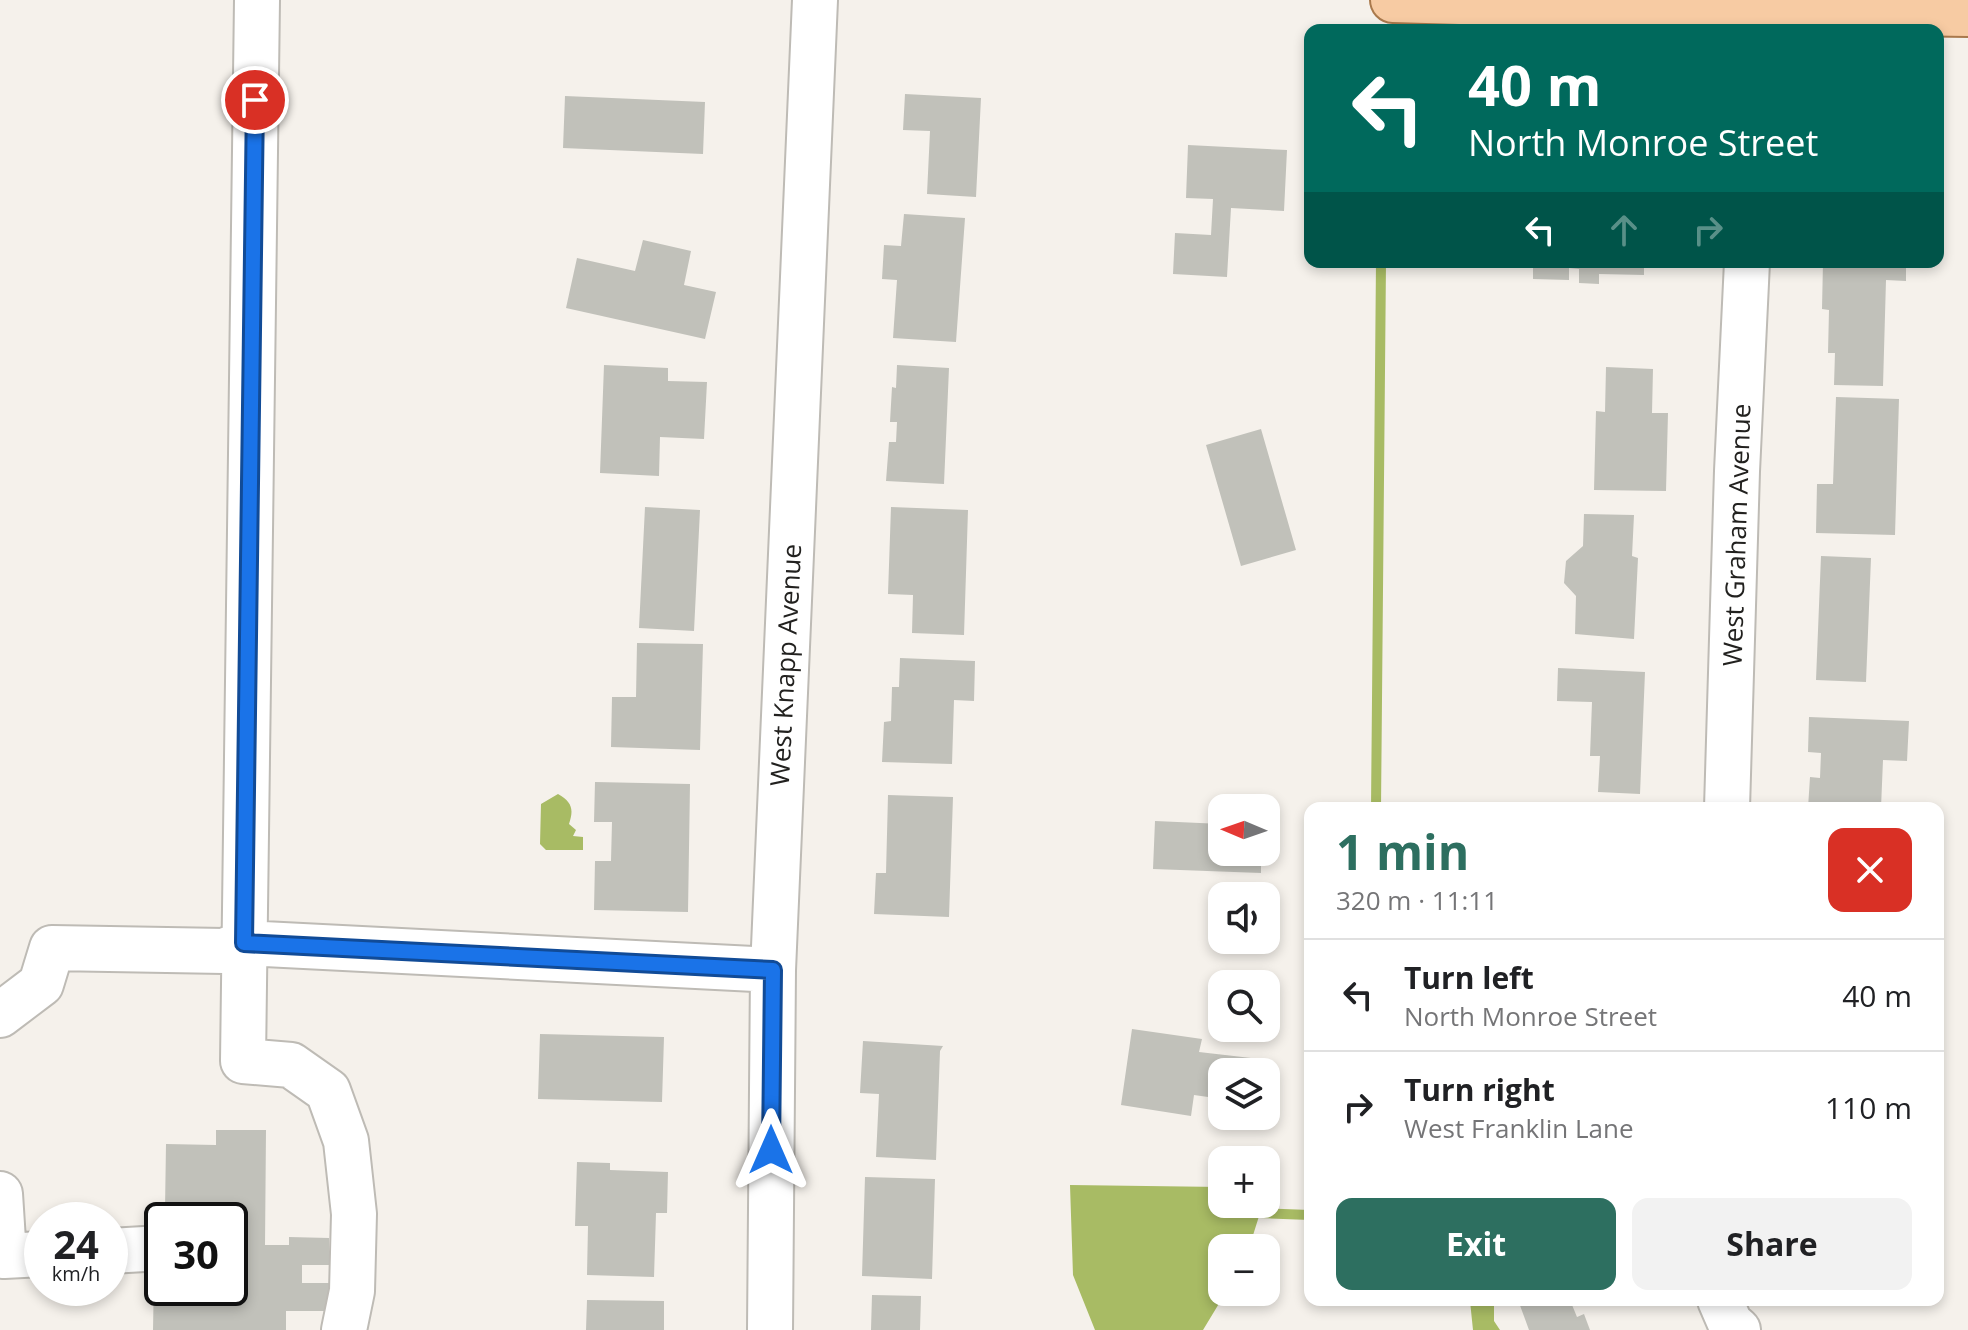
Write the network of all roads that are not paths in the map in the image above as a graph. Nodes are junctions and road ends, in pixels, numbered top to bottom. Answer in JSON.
{"nodes":[{"id":1,"x":257,"y":0,"type":"edge"},
{"id":2,"x":815,"y":0,"type":"edge"},
{"id":3,"x":1393,"y":0,"type":"edge"},
{"id":4,"x":1558,"y":2,"type":"edge"},
{"id":5,"x":1968,"y":14,"type":"edge"},
{"id":6,"x":1753,"y":20,"type":"edge"},
{"id":7,"x":1747,"y":268,"type":"edge"},
{"id":8,"x":1727,"y":802,"type":"edge"},
{"id":9,"x":244,"y":943,"type":"junction"},
{"id":10,"x":773,"y":970,"type":"junction"},
{"id":11,"x":0,"y":1015,"type":"edge"},
{"id":12,"x":0,"y":1194,"type":"edge"},
{"id":13,"x":24,"y":1255,"type":"edge"},
{"id":14,"x":344,"y":1330,"type":"edge"},
{"id":15,"x":770,"y":1330,"type":"edge"}],
"edges":[{"from":1,"to":9,"type":"street"},
{"from":2,"to":10,"type":"street","name":"West Knapp Avenue"},
{"from":3,"to":4,"type":"main road"},
{"from":4,"to":6,"type":"main road"},
{"from":5,"to":6,"type":"main road"},
{"from":7,"to":8,"type":"street","name":"West Graham Avenue"},
{"from":9,"to":10,"type":"street"},
{"from":9,"to":11,"type":"street"},
{"from":9,"to":14,"type":"street"},
{"from":10,"to":15,"type":"street","name":"West Knapp Avenue"},
{"from":12,"to":13,"type":"street"}]}
